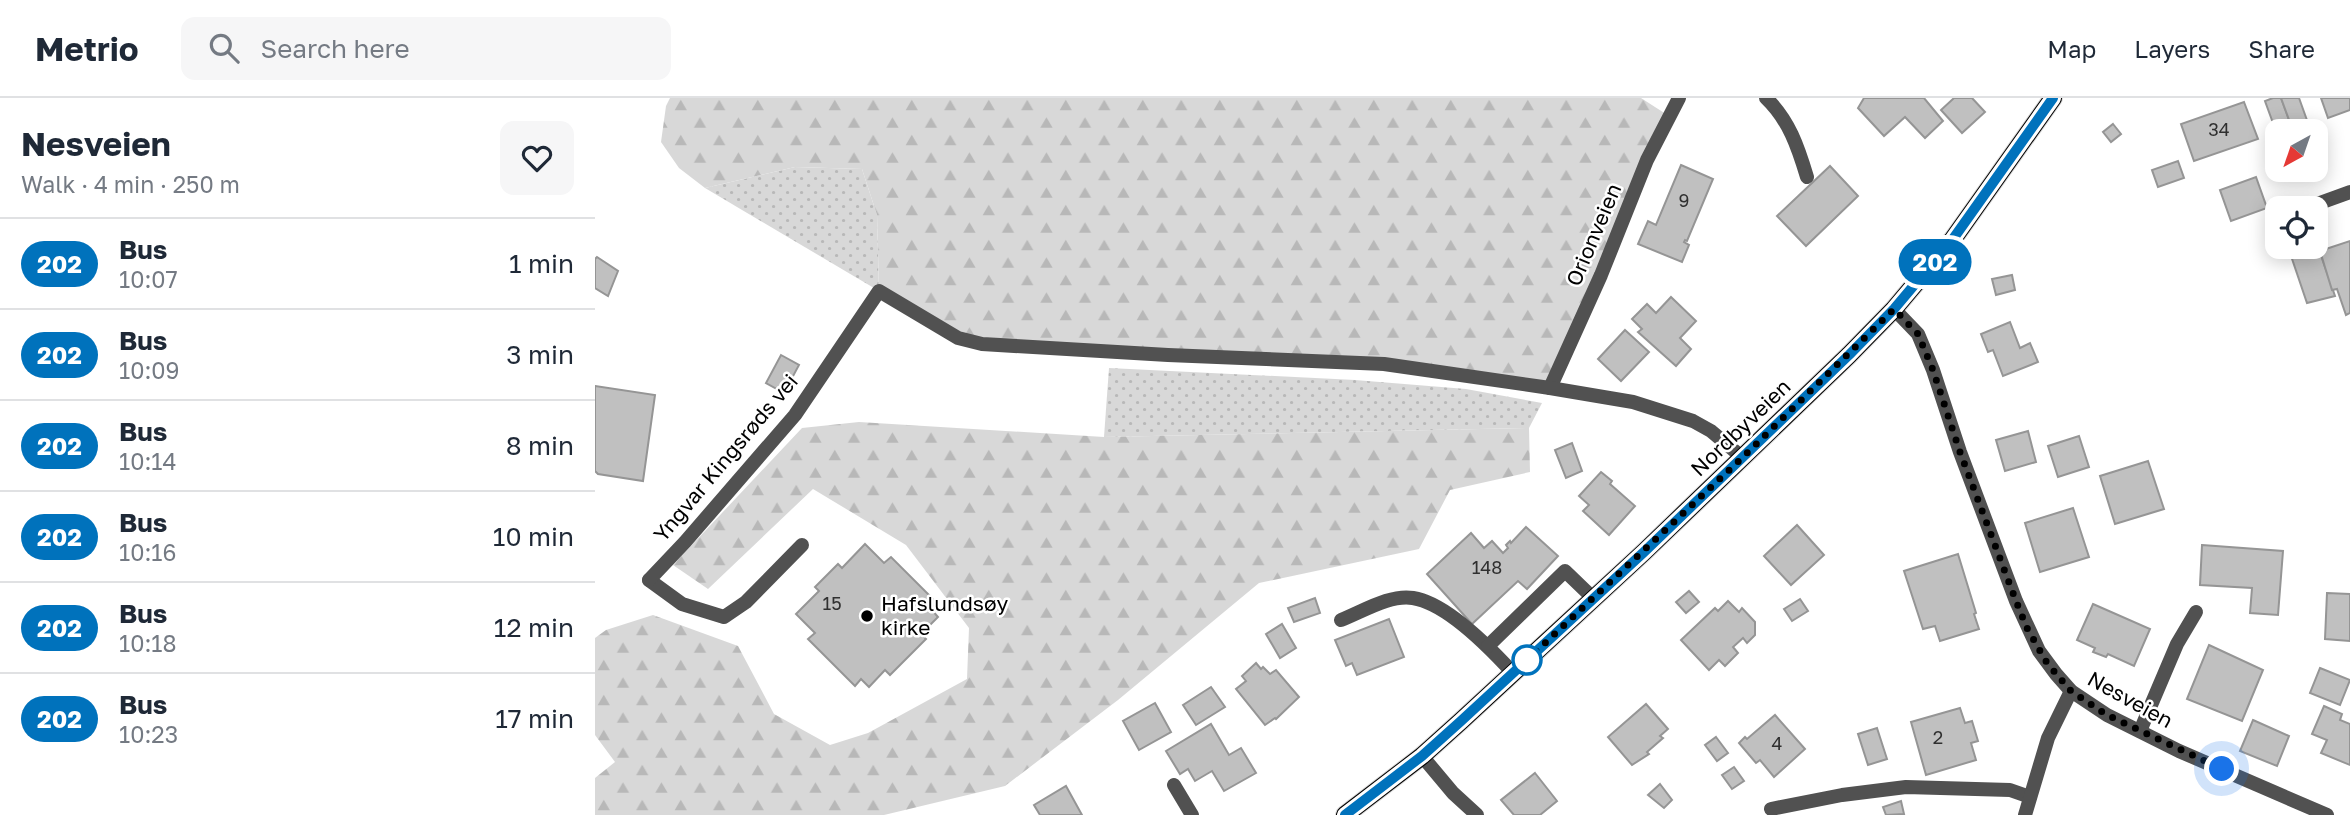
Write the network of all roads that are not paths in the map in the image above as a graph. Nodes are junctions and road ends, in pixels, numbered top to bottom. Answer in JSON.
{"nodes":[{"id":1,"x":1679,"y":98,"type":"edge"},
{"id":2,"x":1766,"y":98,"type":"edge"},
{"id":3,"x":2053,"y":98,"type":"edge"},
{"id":4,"x":1807,"y":177,"type":"dead end"},
{"id":5,"x":2350,"y":192,"type":"edge"},
{"id":6,"x":2328,"y":200,"type":"edge"},
{"id":7,"x":1894,"y":309,"type":"junction"},
{"id":8,"x":1550,"y":388,"type":"junction"},
{"id":9,"x":1742,"y":458,"type":"junction"},
{"id":10,"x":802,"y":545,"type":"dead end"},
{"id":11,"x":1593,"y":598,"type":"junction"},
{"id":12,"x":2196,"y":612,"type":"dead end"},
{"id":13,"x":1341,"y":620,"type":"dead end"},
{"id":14,"x":1489,"y":646,"type":"junction"},
{"id":15,"x":1513,"y":673,"type":"junction"},
{"id":16,"x":2071,"y":691,"type":"junction"},
{"id":17,"x":2140,"y":731,"type":"junction"},
{"id":18,"x":1422,"y":756,"type":"junction"},
{"id":19,"x":1174,"y":785,"type":"dead end"},
{"id":20,"x":2030,"y":797,"type":"junction"},
{"id":21,"x":1771,"y":809,"type":"dead end"},
{"id":22,"x":1192,"y":815,"type":"edge"},
{"id":23,"x":1345,"y":815,"type":"edge"},
{"id":24,"x":1477,"y":815,"type":"edge"},
{"id":25,"x":2025,"y":815,"type":"edge"},
{"id":26,"x":2327,"y":815,"type":"edge"}],
"edges":[{"from":1,"to":8,"type":"street","name":"Orionveien"},
{"from":2,"to":4,"type":"street"},
{"from":3,"to":7,"type":"main road","name":"Nordbyveien"},
{"from":5,"to":6,"type":"street"},
{"from":7,"to":9,"type":"main road","name":"Nordbyveien"},
{"from":7,"to":16,"type":"street","name":"Nesveien"},
{"from":8,"to":9,"type":"street"},
{"from":8,"to":10,"type":"street","name":"Yngvar Kingsrøds vei"},
{"from":9,"to":11,"type":"main road","name":"Nordbyveien"},
{"from":11,"to":14,"type":"street"},
{"from":11,"to":15,"type":"main road","name":"Nordbyveien"},
{"from":12,"to":17,"type":"street"},
{"from":13,"to":14,"type":"street"},
{"from":14,"to":15,"type":"street"},
{"from":15,"to":18,"type":"main road","name":"Nordbyveien"},
{"from":16,"to":17,"type":"street","name":"Nesveien"},
{"from":16,"to":20,"type":"street"},
{"from":17,"to":26,"type":"street","name":"Nesveien"},
{"from":18,"to":23,"type":"main road","name":"Nordbyveien"},
{"from":18,"to":24,"type":"street"},
{"from":19,"to":22,"type":"street"},
{"from":20,"to":21,"type":"street"},
{"from":20,"to":25,"type":"street"}]}
